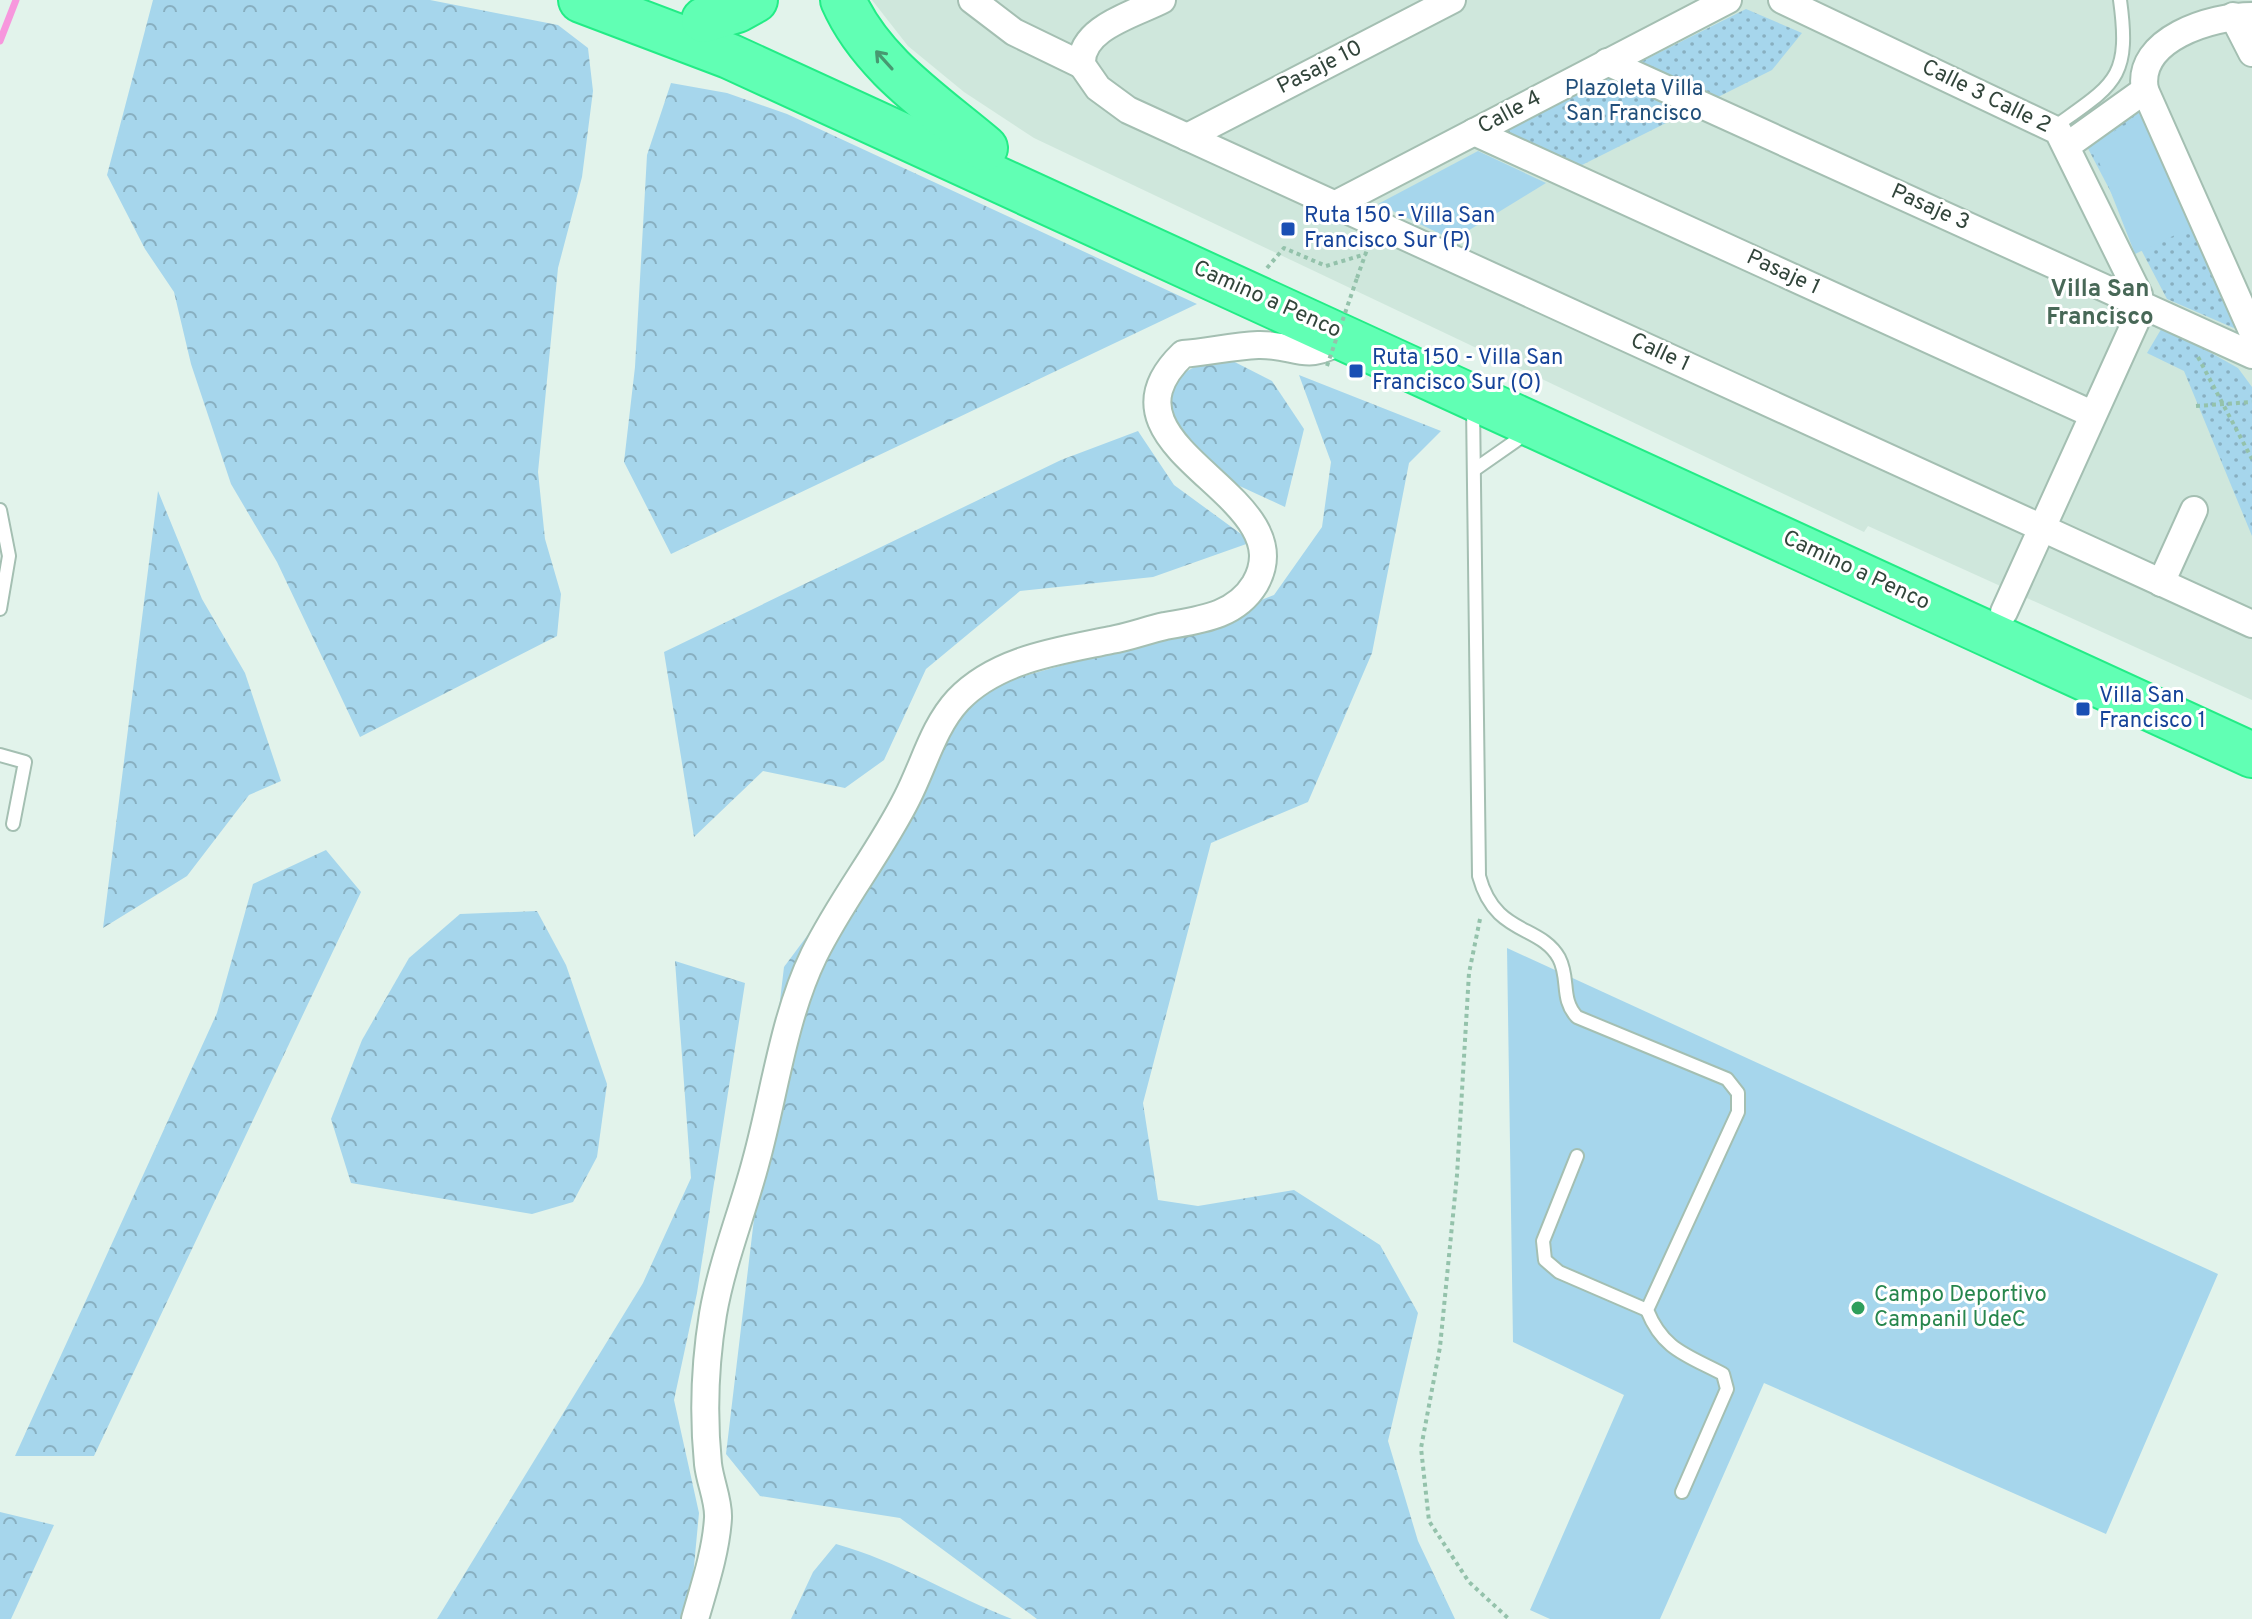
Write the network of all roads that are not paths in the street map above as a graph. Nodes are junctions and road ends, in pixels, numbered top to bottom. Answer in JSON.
{"nodes":[{"id":1,"x":581,"y":0,"type":"edge"},
{"id":2,"x":652,"y":0,"type":"edge"},
{"id":3,"x":755,"y":0,"type":"edge"},
{"id":4,"x":843,"y":0,"type":"edge"},
{"id":5,"x":972,"y":0,"type":"edge"},
{"id":6,"x":1162,"y":0,"type":"edge"},
{"id":7,"x":1452,"y":0,"type":"edge"},
{"id":8,"x":1728,"y":0,"type":"edge"},
{"id":9,"x":1782,"y":0,"type":"edge"},
{"id":10,"x":2120,"y":0,"type":"edge"},
{"id":11,"x":690,"y":10,"type":"edge"},
{"id":12,"x":2242,"y":16,"type":"edge"},
{"id":13,"x":2252,"y":53,"type":"edge"},
{"id":14,"x":1607,"y":62,"type":"junction"},
{"id":15,"x":1082,"y":65,"type":"junction"},
{"id":16,"x":2145,"y":90,"type":"junction"},
{"id":17,"x":1474,"y":132,"type":"junction"},
{"id":18,"x":2060,"y":136,"type":"junction"},
{"id":19,"x":1187,"y":137,"type":"junction"},
{"id":20,"x":985,"y":148,"type":"junction"},
{"id":21,"x":1334,"y":205,"type":"junction"},
{"id":22,"x":2141,"y":304,"type":"junction"},
{"id":23,"x":2252,"y":331,"type":"edge"},
{"id":24,"x":1337,"y":351,"type":"junction"},
{"id":25,"x":2252,"y":355,"type":"edge"},
{"id":26,"x":1472,"y":395,"type":"junction"},
{"id":27,"x":2092,"y":414,"type":"junction"},
{"id":28,"x":1539,"y":425,"type":"junction"},
{"id":29,"x":1474,"y":470,"type":"junction"},
{"id":30,"x":0,"y":510,"type":"edge"},
{"id":31,"x":2194,"y":510,"type":"dead end"},
{"id":32,"x":2042,"y":529,"type":"junction"},
{"id":33,"x":2161,"y":583,"type":"junction"},
{"id":34,"x":0,"y":609,"type":"edge"},
{"id":35,"x":2004,"y":612,"type":"junction"},
{"id":36,"x":2252,"y":624,"type":"edge"},
{"id":37,"x":2252,"y":728,"type":"edge"},
{"id":38,"x":0,"y":755,"type":"edge"},
{"id":39,"x":2252,"y":755,"type":"edge"},
{"id":40,"x":13,"y":824,"type":"dead end"},
{"id":41,"x":1577,"y":1156,"type":"dead end"},
{"id":42,"x":1647,"y":1310,"type":"junction"},
{"id":43,"x":1682,"y":1492,"type":"dead end"},
{"id":44,"x":695,"y":1619,"type":"edge"}],
"edges":[{"from":1,"to":24,"type":"highway","name":"Camino a Penco"},
{"from":2,"to":11,"type":"highway","name":"Camino a Penco"},
{"from":3,"to":11,"type":"highway"},
{"from":20,"to":4,"type":"highway","one_way":true},
{"from":5,"to":15,"type":"street"},
{"from":6,"to":15,"type":"street"},
{"from":7,"to":19,"type":"street","name":"Pasaje 10"},
{"from":8,"to":14,"type":"street","name":"Calle 4"},
{"from":9,"to":18,"type":"street","name":"Calle 3 Calle 2"},
{"from":10,"to":18,"type":"lane"},
{"from":11,"to":20,"type":"highway","name":"Camino a Penco"},
{"from":12,"to":13,"type":"street"},
{"from":12,"to":16,"type":"street"},
{"from":14,"to":17,"type":"street","name":"Calle 4"},
{"from":14,"to":22,"type":"street","name":"Pasaje 3"},
{"from":15,"to":19,"type":"street","name":"Calle 1"},
{"from":16,"to":18,"type":"street"},
{"from":16,"to":23,"type":"street"},
{"from":17,"to":21,"type":"street","name":"Calle 4"},
{"from":17,"to":27,"type":"street","name":"Pasaje 1"},
{"from":18,"to":22,"type":"street","name":"Calle 3 Calle 2"},
{"from":19,"to":21,"type":"street","name":"Calle 1"},
{"from":20,"to":35,"type":"highway","name":"Camino a Penco"},
{"from":21,"to":32,"type":"street","name":"Calle 1"},
{"from":22,"to":25,"type":"street","name":"Pasaje 3"},
{"from":22,"to":27,"type":"street"},
{"from":24,"to":26,"type":"highway","name":"Camino a Penco"},
{"from":24,"to":44,"type":"street"},
{"from":26,"to":28,"type":"highway","name":"Camino a Penco"},
{"from":26,"to":29,"type":"lane"},
{"from":27,"to":32,"type":"street"},
{"from":28,"to":29,"type":"lane"},
{"from":28,"to":39,"type":"highway","name":"Camino a Penco"},
{"from":29,"to":42,"type":"lane"},
{"from":30,"to":34,"type":"lane"},
{"from":31,"to":33,"type":"street"},
{"from":32,"to":33,"type":"street","name":"Calle 1"},
{"from":32,"to":35,"type":"street"},
{"from":33,"to":36,"type":"street","name":"Calle 1"},
{"from":35,"to":37,"type":"highway","name":"Camino a Penco"},
{"from":38,"to":40,"type":"lane"},
{"from":41,"to":42,"type":"lane"},
{"from":42,"to":43,"type":"lane"}]}
